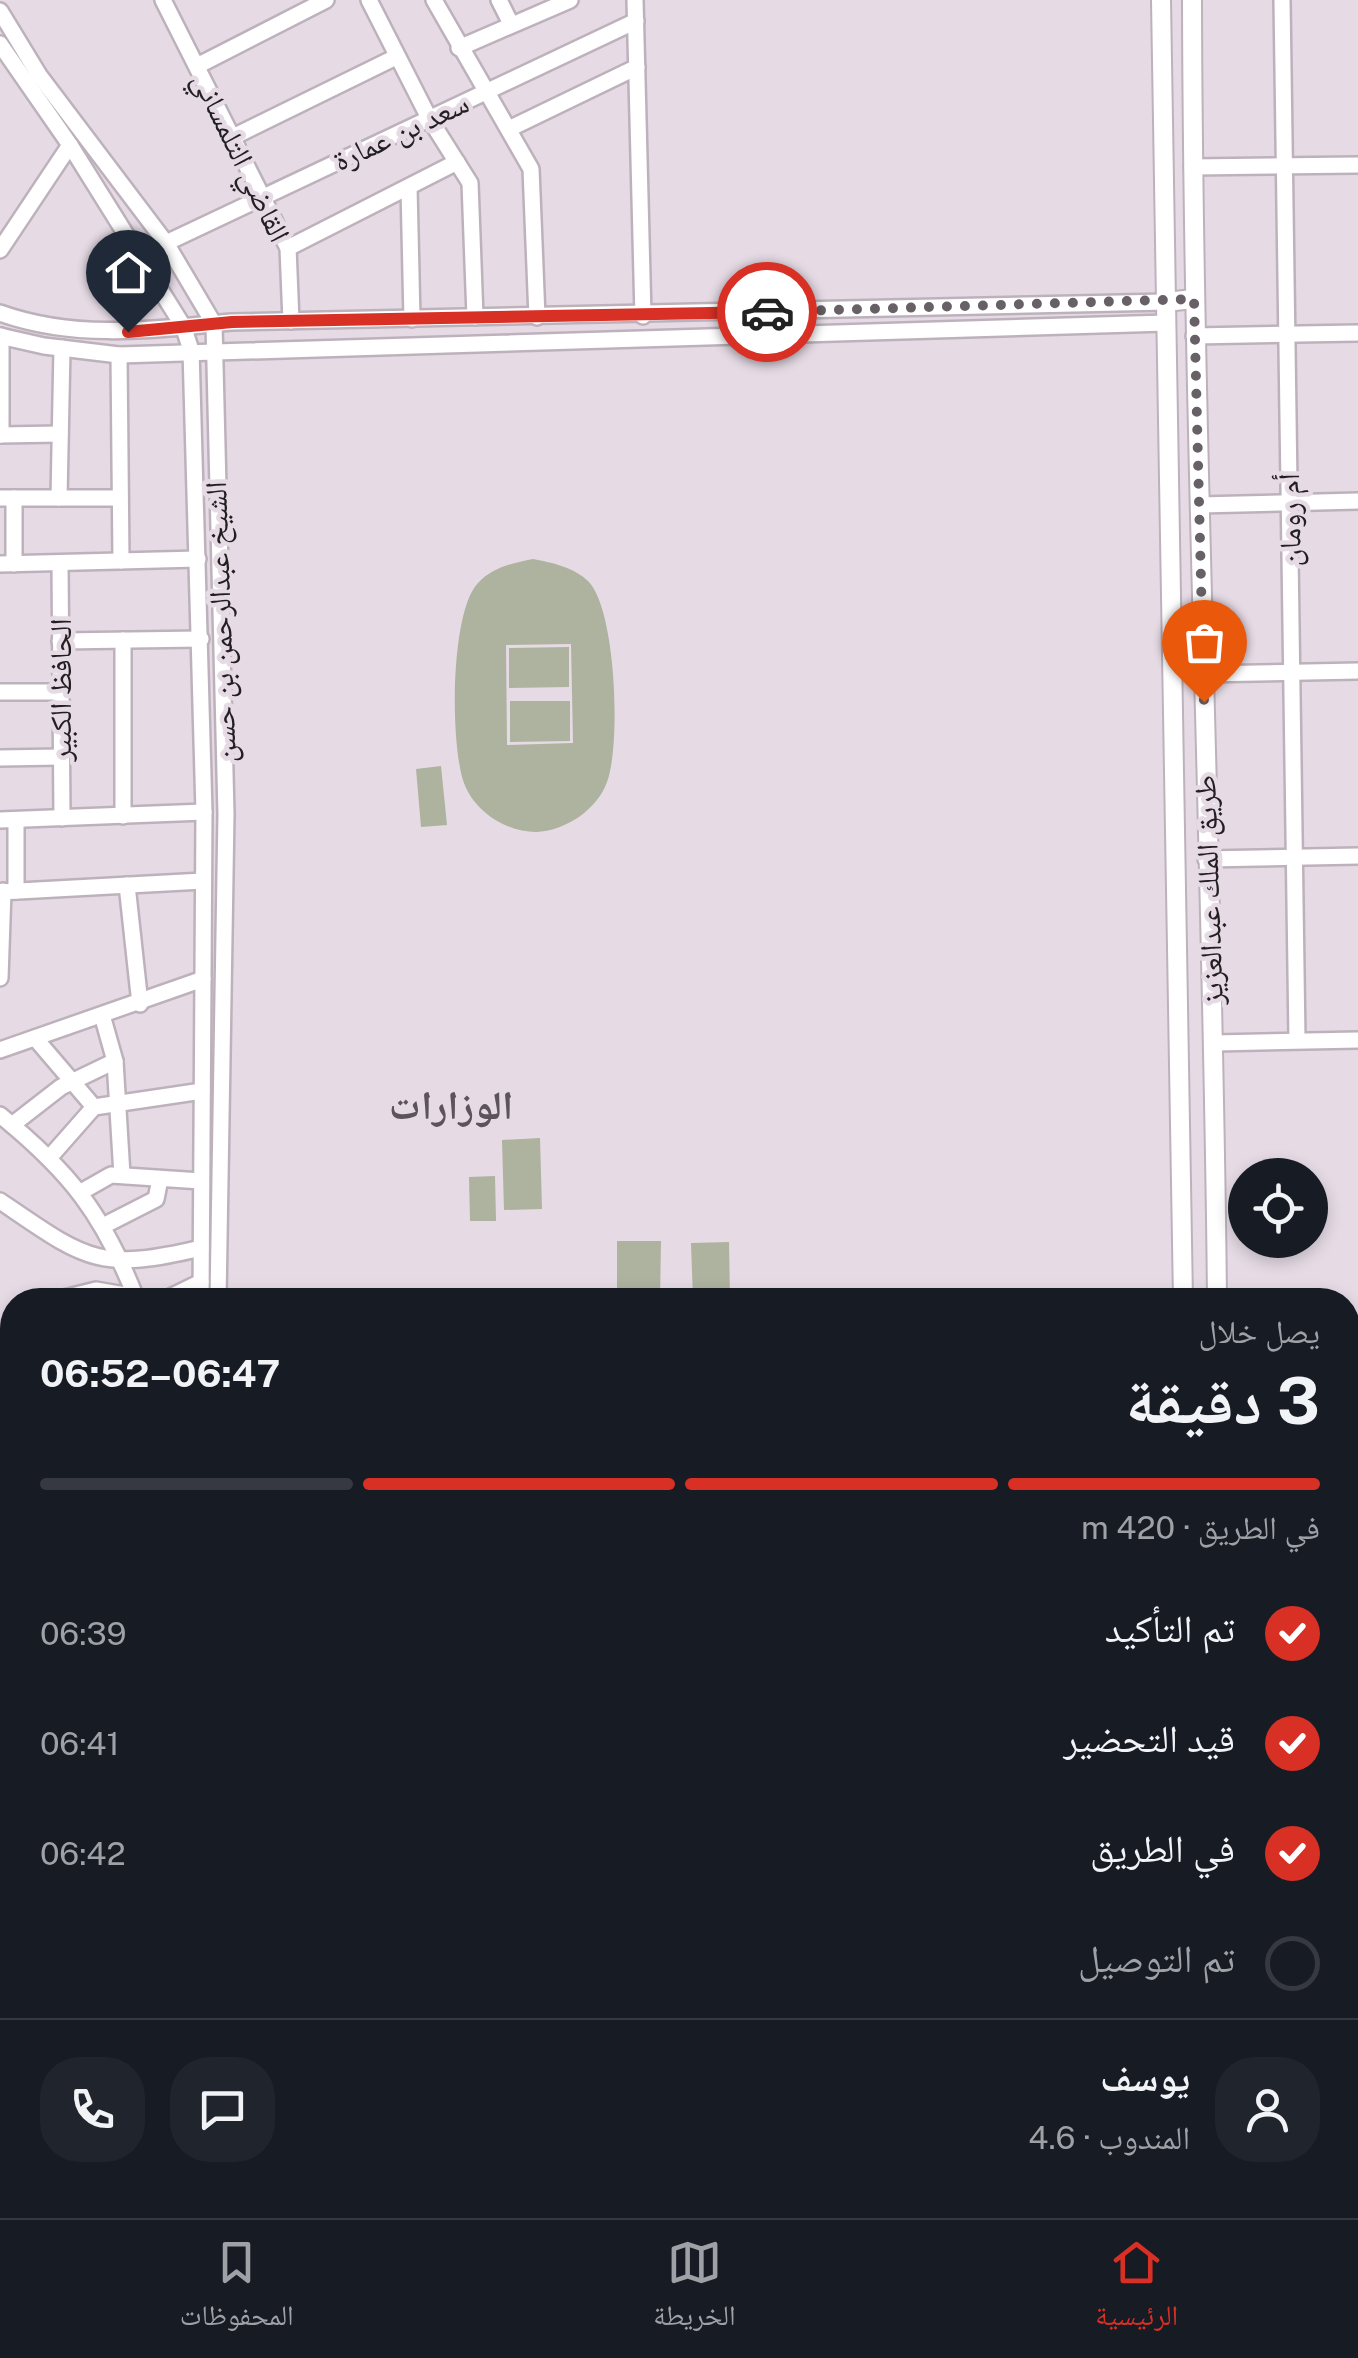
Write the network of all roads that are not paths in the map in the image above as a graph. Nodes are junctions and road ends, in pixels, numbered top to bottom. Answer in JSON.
{"nodes":[{"id":1,"x":163,"y":0,"type":"edge"},
{"id":2,"x":326,"y":0,"type":"edge"},
{"id":3,"x":369,"y":0,"type":"edge"},
{"id":4,"x":434,"y":0,"type":"edge"},
{"id":5,"x":499,"y":0,"type":"edge"},
{"id":6,"x":570,"y":0,"type":"edge"},
{"id":7,"x":635,"y":0,"type":"edge"},
{"id":8,"x":1160,"y":0,"type":"edge"},
{"id":9,"x":1192,"y":0,"type":"edge"},
{"id":10,"x":1282,"y":0,"type":"edge"},
{"id":11,"x":0,"y":11,"type":"edge"},
{"id":12,"x":636,"y":22,"type":"junction"},
{"id":13,"x":511,"y":24,"type":"junction"},
{"id":14,"x":0,"y":44,"type":"edge"},
{"id":15,"x":458,"y":48,"type":"junction"},
{"id":16,"x":396,"y":58,"type":"junction"},
{"id":17,"x":197,"y":66,"type":"junction"},
{"id":18,"x":637,"y":66,"type":"junction"},
{"id":19,"x":484,"y":92,"type":"junction"},
{"id":20,"x":429,"y":118,"type":"junction"},
{"id":21,"x":510,"y":128,"type":"junction"},
{"id":22,"x":233,"y":137,"type":"junction"},
{"id":23,"x":70,"y":145,"type":"junction"},
{"id":24,"x":457,"y":162,"type":"junction"},
{"id":25,"x":1285,"y":165,"type":"junction"},
{"id":26,"x":1358,"y":165,"type":"edge"},
{"id":27,"x":1192,"y":167,"type":"junction"},
{"id":28,"x":409,"y":186,"type":"junction"},
{"id":29,"x":263,"y":197,"type":"junction"},
{"id":30,"x":166,"y":243,"type":"junction"},
{"id":31,"x":288,"y":248,"type":"junction"},
{"id":32,"x":0,"y":250,"type":"edge"},
{"id":33,"x":1194,"y":291,"type":"junction"},
{"id":34,"x":1165,"y":294,"type":"junction"},
{"id":35,"x":964,"y":307,"type":"junction"},
{"id":36,"x":837,"y":310,"type":"junction"},
{"id":37,"x":0,"y":313,"type":"edge"},
{"id":38,"x":643,"y":316,"type":"junction"},
{"id":39,"x":475,"y":317,"type":"junction"},
{"id":40,"x":537,"y":317,"type":"junction"},
{"id":41,"x":412,"y":319,"type":"junction"},
{"id":42,"x":291,"y":322,"type":"junction"},
{"id":43,"x":1166,"y":323,"type":"junction"},
{"id":44,"x":214,"y":324,"type":"junction"},
{"id":45,"x":183,"y":326,"type":"junction"},
{"id":46,"x":964,"y":329,"type":"junction"},
{"id":47,"x":836,"y":332,"type":"junction"},
{"id":48,"x":1358,"y":333,"type":"edge"},
{"id":49,"x":1288,"y":334,"type":"junction"},
{"id":50,"x":0,"y":336,"type":"edge"},
{"id":51,"x":1194,"y":336,"type":"junction"},
{"id":52,"x":62,"y":348,"type":"junction"},
{"id":53,"x":191,"y":350,"type":"junction"},
{"id":54,"x":214,"y":350,"type":"junction"},
{"id":55,"x":119,"y":355,"type":"junction"},
{"id":56,"x":0,"y":434,"type":"edge"},
{"id":57,"x":60,"y":434,"type":"junction"},
{"id":58,"x":7,"y":498,"type":"edge"},
{"id":59,"x":59,"y":498,"type":"junction"},
{"id":60,"x":120,"y":498,"type":"junction"},
{"id":61,"x":1358,"y":500,"type":"edge"},
{"id":62,"x":1290,"y":501,"type":"junction"},
{"id":63,"x":1199,"y":505,"type":"junction"},
{"id":64,"x":198,"y":559,"type":"junction"},
{"id":65,"x":121,"y":561,"type":"junction"},
{"id":66,"x":60,"y":562,"type":"junction"},
{"id":67,"x":7,"y":564,"type":"edge"},
{"id":68,"x":200,"y":638,"type":"junction"},
{"id":69,"x":60,"y":640,"type":"junction"},
{"id":70,"x":123,"y":640,"type":"junction"},
{"id":71,"x":1292,"y":671,"type":"junction"},
{"id":72,"x":1358,"y":671,"type":"edge"},
{"id":73,"x":1204,"y":674,"type":"junction"},
{"id":74,"x":0,"y":692,"type":"edge"},
{"id":75,"x":61,"y":692,"type":"junction"},
{"id":76,"x":223,"y":703,"type":"junction"},
{"id":77,"x":202,"y":705,"type":"junction"},
{"id":78,"x":61,"y":757,"type":"junction"},
{"id":79,"x":0,"y":758,"type":"edge"},
{"id":80,"x":204,"y":812,"type":"junction"},
{"id":81,"x":124,"y":816,"type":"junction"},
{"id":82,"x":62,"y":818,"type":"junction"},
{"id":83,"x":8,"y":820,"type":"edge"},
{"id":84,"x":1358,"y":856,"type":"edge"},
{"id":85,"x":1294,"y":857,"type":"junction"},
{"id":86,"x":1206,"y":860,"type":"junction"},
{"id":87,"x":203,"y":880,"type":"junction"},
{"id":88,"x":127,"y":886,"type":"junction"},
{"id":89,"x":6,"y":891,"type":"edge"},
{"id":90,"x":0,"y":978,"type":"edge"},
{"id":91,"x":203,"y":979,"type":"junction"},
{"id":92,"x":140,"y":1004,"type":"junction"},
{"id":93,"x":102,"y":1015,"type":"junction"},
{"id":94,"x":36,"y":1038,"type":"junction"},
{"id":95,"x":1297,"y":1040,"type":"junction"},
{"id":96,"x":1358,"y":1040,"type":"edge"},
{"id":97,"x":1215,"y":1043,"type":"junction"},
{"id":98,"x":0,"y":1050,"type":"edge"},
{"id":99,"x":116,"y":1062,"type":"junction"},
{"id":100,"x":73,"y":1082,"type":"junction"},
{"id":101,"x":202,"y":1091,"type":"junction"},
{"id":102,"x":118,"y":1106,"type":"junction"},
{"id":103,"x":94,"y":1107,"type":"junction"},
{"id":104,"x":6,"y":1120,"type":"edge"},
{"id":105,"x":50,"y":1158,"type":"junction"},
{"id":106,"x":122,"y":1175,"type":"junction"},
{"id":107,"x":160,"y":1179,"type":"junction"},
{"id":108,"x":202,"y":1181,"type":"junction"},
{"id":109,"x":81,"y":1192,"type":"junction"},
{"id":110,"x":0,"y":1201,"type":"edge"},
{"id":111,"x":103,"y":1226,"type":"junction"},
{"id":112,"x":201,"y":1248,"type":"junction"},
{"id":113,"x":95,"y":1258,"type":"junction"},
{"id":114,"x":122,"y":1262,"type":"junction"},
{"id":115,"x":201,"y":1282,"type":"junction"},
{"id":116,"x":96,"y":1288,"type":"edge"},
{"id":117,"x":132,"y":1288,"type":"edge"},
{"id":118,"x":189,"y":1288,"type":"edge"},
{"id":119,"x":201,"y":1288,"type":"edge"},
{"id":120,"x":218,"y":1288,"type":"edge"},
{"id":121,"x":1182,"y":1288,"type":"edge"},
{"id":122,"x":1217,"y":1288,"type":"edge"}],
"edges":[{"from":1,"to":17,"type":"street","name":"القاضي التلمساني"},
{"from":2,"to":17,"type":"street"},
{"from":3,"to":16,"type":"street"},
{"from":4,"to":15,"type":"street"},
{"from":5,"to":13,"type":"street"},
{"from":6,"to":13,"type":"street"},
{"from":7,"to":12,"type":"street"},
{"from":8,"to":34,"type":"main road","name":"طريق الملك عبدالعزيز"},
{"from":9,"to":27,"type":"main road","name":"طريق الملك عبدالعزيز"},
{"from":10,"to":25,"type":"street","name":"أم رومان"},
{"from":11,"to":30,"type":"street"},
{"from":12,"to":18,"type":"street"},
{"from":12,"to":19,"type":"street","name":"سعد بن عمارة"},
{"from":13,"to":15,"type":"street"},
{"from":14,"to":23,"type":"street","name":"الشيخ عبدالرحمن بن حسن"},
{"from":15,"to":19,"type":"street"},
{"from":16,"to":20,"type":"street"},
{"from":16,"to":22,"type":"street"},
{"from":17,"to":22,"type":"street","name":"القاضي التلمساني"},
{"from":18,"to":21,"type":"street"},
{"from":18,"to":38,"type":"street"},
{"from":19,"to":20,"type":"street","name":"سعد بن عمارة"},
{"from":19,"to":21,"type":"street"},
{"from":20,"to":24,"type":"street"},
{"from":20,"to":29,"type":"street","name":"سعد بن عمارة"},
{"from":21,"to":40,"type":"street"},
{"from":22,"to":29,"type":"street","name":"القاضي التلمساني"},
{"from":23,"to":32,"type":"street"},
{"from":23,"to":45,"type":"street","name":"الشيخ عبدالرحمن بن حسن"},
{"from":24,"to":28,"type":"street"},
{"from":24,"to":39,"type":"street"},
{"from":25,"to":26,"type":"street"},
{"from":25,"to":27,"type":"street"},
{"from":25,"to":49,"type":"street","name":"أم رومان"},
{"from":27,"to":33,"type":"main road","name":"طريق الملك عبدالعزيز"},
{"from":28,"to":31,"type":"street"},
{"from":28,"to":41,"type":"street"},
{"from":29,"to":30,"type":"street","name":"سعد بن عمارة"},
{"from":29,"to":31,"type":"street","name":"القاضي التلمساني"},
{"from":30,"to":44,"type":"street"},
{"from":31,"to":42,"type":"street","name":"القاضي التلمساني"},
{"from":33,"to":34,"type":"main road"},
{"from":33,"to":51,"type":"main road","name":"طريق الملك عبدالعزيز"},
{"from":34,"to":35,"type":"street"},
{"from":34,"to":43,"type":"main road","name":"طريق الملك عبدالعزيز"},
{"from":35,"to":36,"type":"street"},
{"from":35,"to":46,"type":"street"},
{"from":36,"to":38,"type":"street"},
{"from":36,"to":47,"type":"street"},
{"from":37,"to":45,"type":"street"},
{"from":38,"to":40,"type":"street"},
{"from":39,"to":40,"type":"street"},
{"from":39,"to":41,"type":"street"},
{"from":41,"to":42,"type":"street"},
{"from":42,"to":44,"type":"street"},
{"from":43,"to":46,"type":"street"},
{"from":43,"to":121,"type":"main road","name":"طريق الملك عبدالعزيز"},
{"from":44,"to":45,"type":"street"},
{"from":44,"to":54,"type":"street","name":"الشيخ عبدالرحمن بن حسن"},
{"from":45,"to":53,"type":"street","name":"الشيخ عبدالرحمن بن حسن"},
{"from":46,"to":47,"type":"street"},
{"from":47,"to":54,"type":"street"},
{"from":48,"to":49,"type":"street"},
{"from":49,"to":51,"type":"street"},
{"from":49,"to":62,"type":"street","name":"أم رومان"},
{"from":50,"to":52,"type":"street"},
{"from":50,"to":56,"type":"street"},
{"from":51,"to":63,"type":"main road","name":"طريق الملك عبدالعزيز"},
{"from":52,"to":55,"type":"street"},
{"from":52,"to":57,"type":"street"},
{"from":53,"to":54,"type":"street"},
{"from":53,"to":55,"type":"street"},
{"from":53,"to":64,"type":"street","name":"الشيخ عبدالرحمن بن حسن"},
{"from":54,"to":76,"type":"street","name":"الشيخ عبدالرحمن بن حسن"},
{"from":55,"to":60,"type":"street"},
{"from":56,"to":57,"type":"street"},
{"from":57,"to":59,"type":"street"},
{"from":58,"to":59,"type":"street"},
{"from":58,"to":67,"type":"street"},
{"from":59,"to":60,"type":"street"},
{"from":60,"to":65,"type":"street"},
{"from":61,"to":62,"type":"street"},
{"from":62,"to":63,"type":"street"},
{"from":62,"to":71,"type":"street","name":"أم رومان"},
{"from":63,"to":73,"type":"main road","name":"طريق الملك عبدالعزيز"},
{"from":64,"to":65,"type":"street"},
{"from":64,"to":68,"type":"street","name":"الشيخ عبدالرحمن بن حسن"},
{"from":65,"to":66,"type":"street"},
{"from":66,"to":67,"type":"street"},
{"from":66,"to":69,"type":"street","name":"الحافظ الكبير"},
{"from":68,"to":70,"type":"street"},
{"from":68,"to":77,"type":"street","name":"الشيخ عبدالرحمن بن حسن"},
{"from":69,"to":70,"type":"street"},
{"from":69,"to":75,"type":"street","name":"الحافظ الكبير"},
{"from":70,"to":81,"type":"street"},
{"from":71,"to":72,"type":"street"},
{"from":71,"to":73,"type":"street"},
{"from":71,"to":85,"type":"street","name":"أم رومان"},
{"from":73,"to":86,"type":"main road","name":"طريق الملك عبدالعزيز"},
{"from":74,"to":75,"type":"street"},
{"from":75,"to":78,"type":"street","name":"الحافظ الكبير"},
{"from":76,"to":77,"type":"street"},
{"from":76,"to":120,"type":"street","name":"الشيخ عبدالرحمن بن حسن"},
{"from":77,"to":80,"type":"street","name":"الشيخ عبدالرحمن بن حسن"},
{"from":78,"to":79,"type":"street"},
{"from":78,"to":82,"type":"street","name":"الحافظ الكبير"},
{"from":80,"to":81,"type":"street"},
{"from":80,"to":87,"type":"street","name":"الشيخ عبدالرحمن بن حسن"},
{"from":81,"to":82,"type":"street"},
{"from":82,"to":83,"type":"street"},
{"from":83,"to":89,"type":"street"},
{"from":84,"to":85,"type":"street"},
{"from":85,"to":86,"type":"street"},
{"from":85,"to":95,"type":"street","name":"أم رومان"},
{"from":86,"to":97,"type":"main road","name":"طريق الملك عبدالعزيز"},
{"from":87,"to":88,"type":"street"},
{"from":87,"to":91,"type":"street","name":"الشيخ عبدالرحمن بن حسن"},
{"from":88,"to":89,"type":"street"},
{"from":88,"to":92,"type":"street"},
{"from":89,"to":90,"type":"street"},
{"from":91,"to":92,"type":"street"},
{"from":91,"to":101,"type":"street","name":"الشيخ عبدالرحمن بن حسن"},
{"from":92,"to":93,"type":"street"},
{"from":93,"to":94,"type":"street"},
{"from":93,"to":99,"type":"street"},
{"from":94,"to":98,"type":"street"},
{"from":94,"to":100,"type":"street"},
{"from":95,"to":96,"type":"street"},
{"from":95,"to":97,"type":"street"},
{"from":97,"to":122,"type":"main road","name":"طريق الملك عبدالعزيز"},
{"from":99,"to":100,"type":"street"},
{"from":99,"to":102,"type":"street"},
{"from":100,"to":103,"type":"street"},
{"from":100,"to":104,"type":"street"},
{"from":101,"to":102,"type":"street"},
{"from":101,"to":108,"type":"street","name":"الشيخ عبدالرحمن بن حسن"},
{"from":102,"to":103,"type":"street"},
{"from":102,"to":106,"type":"street"},
{"from":103,"to":105,"type":"street"},
{"from":104,"to":105,"type":"street"},
{"from":105,"to":109,"type":"street"},
{"from":106,"to":107,"type":"street"},
{"from":106,"to":109,"type":"street"},
{"from":107,"to":108,"type":"street"},
{"from":107,"to":111,"type":"street"},
{"from":108,"to":112,"type":"street","name":"الشيخ عبدالرحمن بن حسن"},
{"from":109,"to":111,"type":"street"},
{"from":110,"to":113,"type":"street"},
{"from":111,"to":114,"type":"street"},
{"from":112,"to":114,"type":"street"},
{"from":112,"to":115,"type":"street","name":"الشيخ عبدالرحمن بن حسن"},
{"from":113,"to":114,"type":"street"},
{"from":113,"to":116,"type":"street"},
{"from":114,"to":117,"type":"street"},
{"from":115,"to":118,"type":"street"},
{"from":115,"to":119,"type":"street","name":"الشيخ عبدالرحمن بن حسن"}]}
